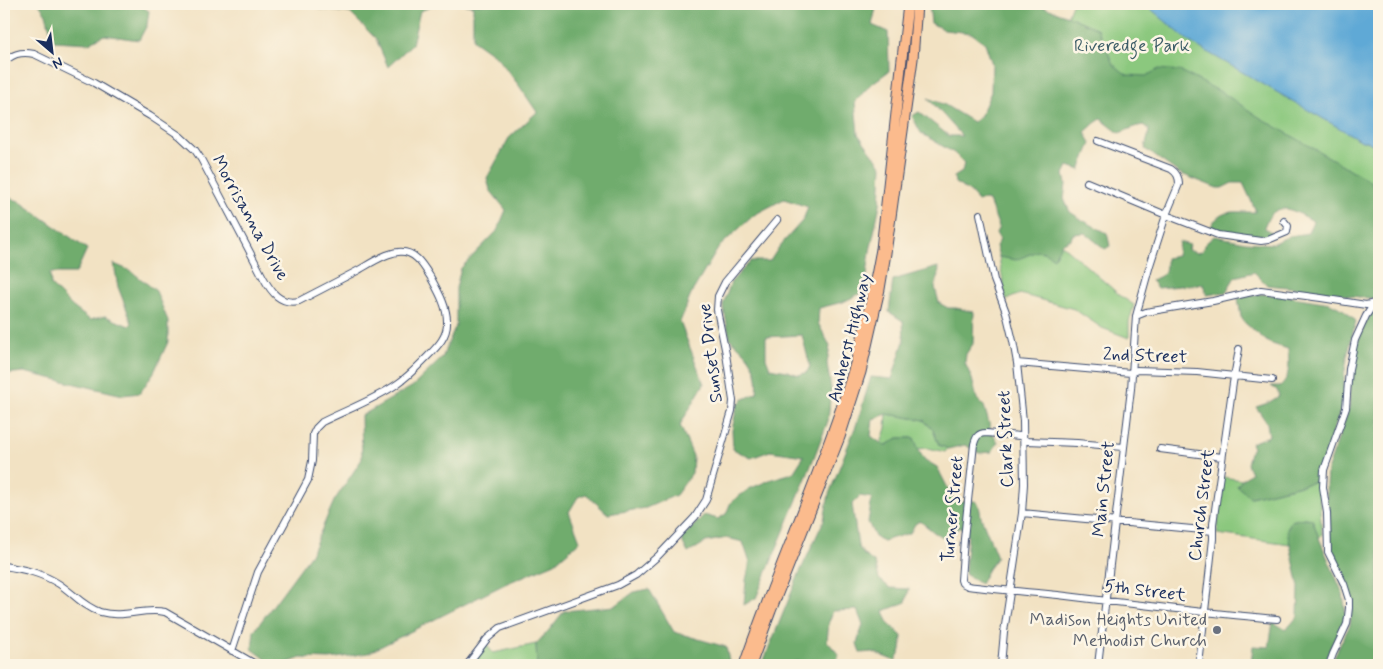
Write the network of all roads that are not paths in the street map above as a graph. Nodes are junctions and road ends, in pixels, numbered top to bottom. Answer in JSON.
{"nodes":[{"id":1,"x":908,"y":4,"type":"edge"},
{"id":2,"x":917,"y":4,"type":"edge"},
{"id":3,"x":4,"y":56,"type":"edge"},
{"id":4,"x":1098,"y":141,"type":"dead end"},
{"id":5,"x":1087,"y":182,"type":"dead end"},
{"id":6,"x":980,"y":214,"type":"dead end"},
{"id":7,"x":1166,"y":215,"type":"junction"},
{"id":8,"x":777,"y":220,"type":"dead end"},
{"id":9,"x":1284,"y":221,"type":"dead end"},
{"id":10,"x":1376,"y":303,"type":"edge"},
{"id":11,"x":1136,"y":316,"type":"junction"},
{"id":12,"x":1239,"y":349,"type":"dead end"},
{"id":13,"x":1017,"y":363,"type":"junction"},
{"id":14,"x":1132,"y":372,"type":"junction"},
{"id":15,"x":1234,"y":377,"type":"junction"},
{"id":16,"x":1272,"y":380,"type":"dead end"},
{"id":17,"x":1023,"y":438,"type":"junction"},
{"id":18,"x":1123,"y":448,"type":"junction"},
{"id":19,"x":1160,"y":449,"type":"dead end"},
{"id":20,"x":1222,"y":458,"type":"junction"},
{"id":21,"x":1022,"y":513,"type":"junction"},
{"id":22,"x":1116,"y":521,"type":"junction"},
{"id":23,"x":1213,"y":530,"type":"junction"},
{"id":24,"x":4,"y":566,"type":"edge"},
{"id":25,"x":1010,"y":592,"type":"junction"},
{"id":26,"x":1106,"y":601,"type":"junction"},
{"id":27,"x":1205,"y":613,"type":"junction"},
{"id":28,"x":1277,"y":619,"type":"dead end"},
{"id":29,"x":232,"y":651,"type":"junction"},
{"id":30,"x":257,"y":665,"type":"edge"},
{"id":31,"x":467,"y":665,"type":"edge"},
{"id":32,"x":744,"y":665,"type":"edge"},
{"id":33,"x":752,"y":665,"type":"edge"},
{"id":34,"x":1001,"y":665,"type":"edge"},
{"id":35,"x":1098,"y":665,"type":"edge"},
{"id":36,"x":1199,"y":665,"type":"edge"},
{"id":37,"x":1329,"y":665,"type":"edge"}],
"edges":[{"from":1,"to":32,"type":"highway","name":"Amherst Highway"},
{"from":2,"to":33,"type":"highway","name":"Amherst Highway"},
{"from":3,"to":29,"type":"street","name":"Morrisanna Drive"},
{"from":4,"to":7,"type":"street","name":"Main Street"},
{"from":5,"to":7,"type":"street"},
{"from":6,"to":13,"type":"street","name":"Clark Street"},
{"from":7,"to":9,"type":"street"},
{"from":7,"to":11,"type":"street","name":"Main Street"},
{"from":8,"to":31,"type":"street","name":"Sunset Drive"},
{"from":10,"to":11,"type":"street"},
{"from":10,"to":37,"type":"street"},
{"from":11,"to":14,"type":"street","name":"Main Street"},
{"from":12,"to":15,"type":"street","name":"Church Street"},
{"from":13,"to":14,"type":"street","name":"2nd Street"},
{"from":13,"to":17,"type":"street","name":"Clark Street"},
{"from":14,"to":15,"type":"street","name":"2nd Street"},
{"from":14,"to":18,"type":"street","name":"Main Street"},
{"from":15,"to":16,"type":"street","name":"2nd Street"},
{"from":15,"to":20,"type":"street","name":"Church Street"},
{"from":17,"to":18,"type":"street"},
{"from":17,"to":21,"type":"street","name":"Clark Street"},
{"from":17,"to":25,"type":"street","name":"Turner Street"},
{"from":18,"to":22,"type":"street","name":"Main Street"},
{"from":19,"to":20,"type":"street"},
{"from":20,"to":23,"type":"street","name":"Church Street"},
{"from":21,"to":22,"type":"street"},
{"from":21,"to":25,"type":"street","name":"Clark Street"},
{"from":22,"to":23,"type":"street"},
{"from":22,"to":26,"type":"street","name":"Main Street"},
{"from":23,"to":27,"type":"street","name":"Church Street"},
{"from":24,"to":29,"type":"street"},
{"from":25,"to":26,"type":"street","name":"5th Street"},
{"from":25,"to":34,"type":"street","name":"Clark Street"},
{"from":26,"to":27,"type":"street","name":"5th Street"},
{"from":26,"to":35,"type":"street","name":"Main Street"},
{"from":27,"to":28,"type":"street","name":"5th Street"},
{"from":27,"to":36,"type":"street","name":"Church Street"},
{"from":29,"to":30,"type":"street"}]}
